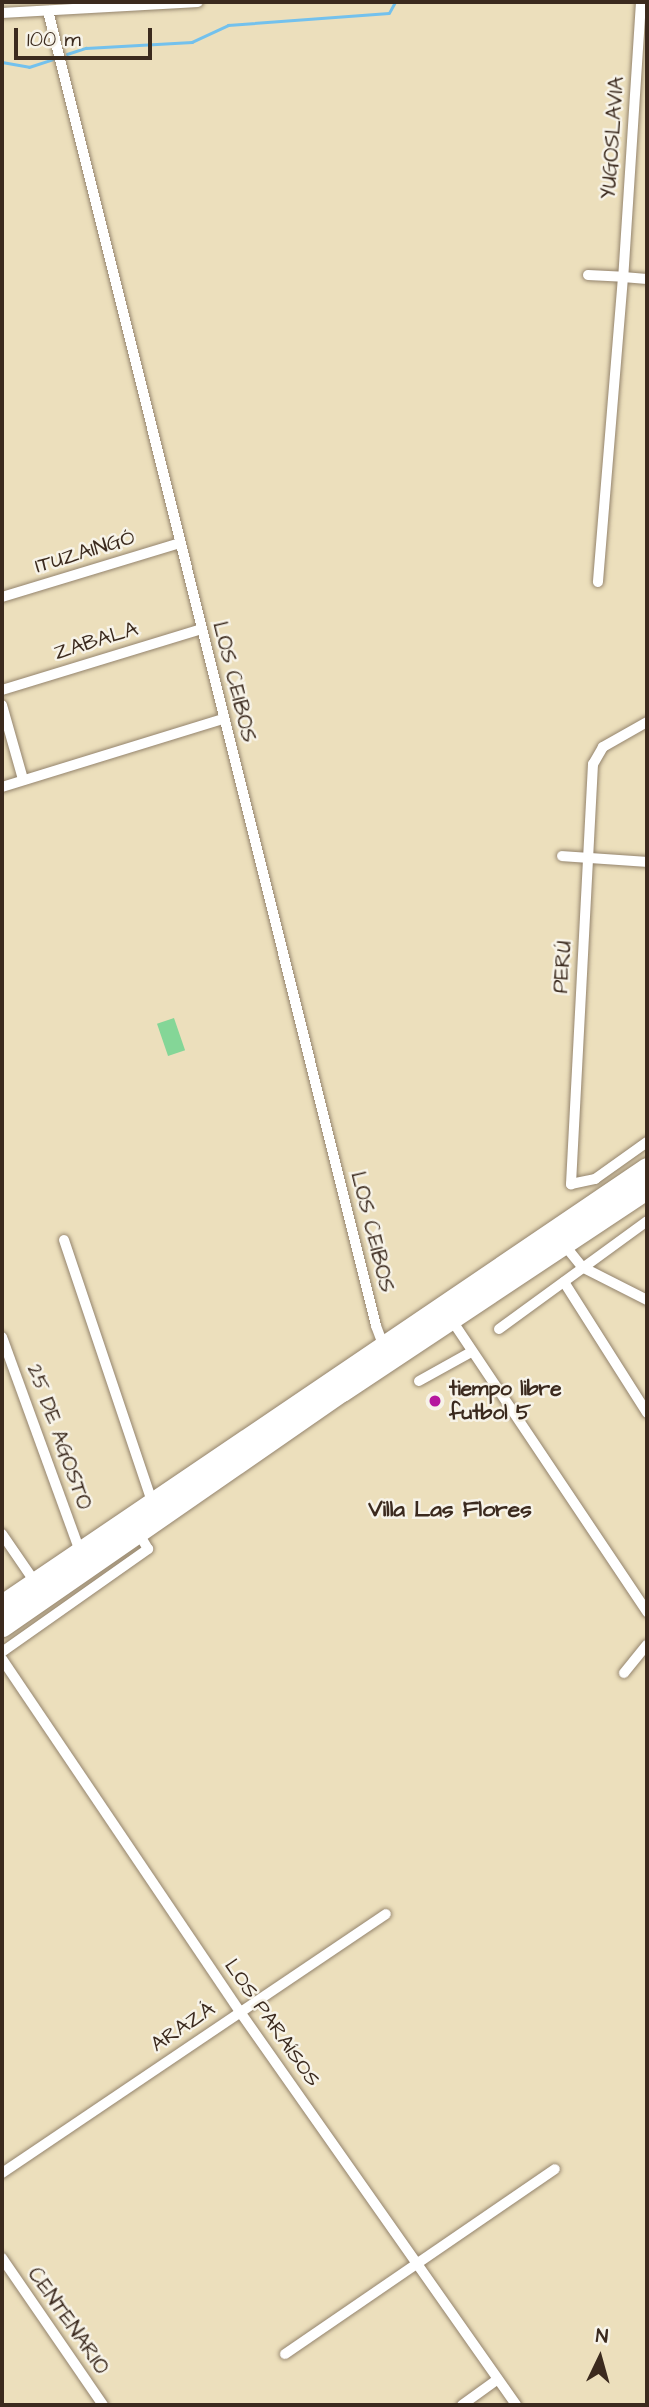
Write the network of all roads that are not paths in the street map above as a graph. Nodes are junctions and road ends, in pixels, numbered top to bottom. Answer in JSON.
{"nodes":[{"id":1,"x":198,"y":2,"type":"edge"},
{"id":2,"x":641,"y":2,"type":"edge"},
{"id":3,"x":48,"y":11,"type":"junction"},
{"id":4,"x":2,"y":13,"type":"edge"},
{"id":5,"x":588,"y":275,"type":"dead end"},
{"id":6,"x":623,"y":277,"type":"junction"},
{"id":7,"x":647,"y":279,"type":"edge"},
{"id":8,"x":180,"y":543,"type":"junction"},
{"id":9,"x":598,"y":582,"type":"dead end"},
{"id":10,"x":2,"y":597,"type":"edge"},
{"id":11,"x":201,"y":629,"type":"junction"},
{"id":12,"x":2,"y":690,"type":"edge"},
{"id":13,"x":2,"y":705,"type":"edge"},
{"id":14,"x":223,"y":719,"type":"junction"},
{"id":15,"x":647,"y":722,"type":"edge"},
{"id":16,"x":23,"y":779,"type":"junction"},
{"id":17,"x":2,"y":787,"type":"edge"},
{"id":18,"x":562,"y":856,"type":"dead end"},
{"id":19,"x":589,"y":857,"type":"junction"},
{"id":20,"x":647,"y":862,"type":"edge"},
{"id":21,"x":647,"y":1142,"type":"edge"},
{"id":22,"x":647,"y":1168,"type":"edge"},
{"id":23,"x":647,"y":1188,"type":"edge"},
{"id":24,"x":647,"y":1221,"type":"edge"},
{"id":25,"x":559,"y":1237,"type":"junction"},
{"id":26,"x":64,"y":1240,"type":"dead end"},
{"id":27,"x":582,"y":1267,"type":"junction"},
{"id":28,"x":564,"y":1282,"type":"junction"},
{"id":29,"x":647,"y":1300,"type":"edge"},
{"id":30,"x":451,"y":1319,"type":"junction"},
{"id":31,"x":499,"y":1328,"type":"dead end"},
{"id":32,"x":2,"y":1337,"type":"edge"},
{"id":33,"x":387,"y":1351,"type":"junction"},
{"id":34,"x":471,"y":1352,"type":"junction"},
{"id":35,"x":419,"y":1381,"type":"dead end"},
{"id":36,"x":647,"y":1413,"type":"edge"},
{"id":37,"x":152,"y":1502,"type":"junction"},
{"id":38,"x":137,"y":1531,"type":"junction"},
{"id":39,"x":2,"y":1534,"type":"edge"},
{"id":40,"x":80,"y":1551,"type":"junction"},
{"id":41,"x":35,"y":1582,"type":"junction"},
{"id":42,"x":2,"y":1605,"type":"edge"},
{"id":43,"x":647,"y":1612,"type":"edge"},
{"id":44,"x":2,"y":1626,"type":"edge"},
{"id":45,"x":647,"y":1645,"type":"edge"},
{"id":46,"x":2,"y":1653,"type":"edge"},
{"id":47,"x":2,"y":1659,"type":"edge"},
{"id":48,"x":624,"y":1673,"type":"dead end"},
{"id":49,"x":386,"y":1914,"type":"dead end"},
{"id":50,"x":240,"y":2012,"type":"junction"},
{"id":51,"x":555,"y":2169,"type":"dead end"},
{"id":52,"x":2,"y":2173,"type":"edge"},
{"id":53,"x":2,"y":2259,"type":"edge"},
{"id":54,"x":418,"y":2262,"type":"junction"},
{"id":55,"x":285,"y":2354,"type":"dead end"},
{"id":56,"x":498,"y":2379,"type":"junction"},
{"id":57,"x":103,"y":2405,"type":"edge"},
{"id":58,"x":462,"y":2405,"type":"edge"},
{"id":59,"x":516,"y":2405,"type":"edge"}],
"edges":[{"from":1,"to":3,"type":"street"},
{"from":2,"to":6,"type":"street","name":"YUGOSLAVIA"},
{"from":3,"to":4,"type":"street"},
{"from":3,"to":8,"type":"street","name":"LOS CEIBOS"},
{"from":5,"to":6,"type":"street"},
{"from":6,"to":7,"type":"street"},
{"from":6,"to":9,"type":"street","name":"YUGOSLAVIA"},
{"from":8,"to":10,"type":"street","name":"ITUZAINGÓ"},
{"from":8,"to":11,"type":"street","name":"LOS CEIBOS"},
{"from":11,"to":12,"type":"street","name":"ZABALA"},
{"from":11,"to":14,"type":"street","name":"LOS CEIBOS"},
{"from":13,"to":16,"type":"street"},
{"from":14,"to":16,"type":"street"},
{"from":14,"to":33,"type":"street","name":"LOS CEIBOS"},
{"from":15,"to":19,"type":"street","name":"PERÚ"},
{"from":16,"to":17,"type":"street"},
{"from":18,"to":19,"type":"street"},
{"from":19,"to":20,"type":"street"},
{"from":19,"to":21,"type":"street","name":"PERÚ"},
{"from":22,"to":25,"type":"highway"},
{"from":23,"to":25,"type":"highway"},
{"from":24,"to":27,"type":"street"},
{"from":25,"to":27,"type":"street"},
{"from":25,"to":30,"type":"highway"},
{"from":25,"to":33,"type":"highway"},
{"from":26,"to":37,"type":"street"},
{"from":27,"to":28,"type":"street"},
{"from":27,"to":29,"type":"street"},
{"from":28,"to":31,"type":"street"},
{"from":28,"to":36,"type":"street"},
{"from":30,"to":33,"type":"highway"},
{"from":30,"to":34,"type":"street"},
{"from":32,"to":40,"type":"street","name":"25 DE AGOSTO"},
{"from":33,"to":37,"type":"highway"},
{"from":33,"to":38,"type":"highway"},
{"from":34,"to":35,"type":"street"},
{"from":34,"to":43,"type":"street"},
{"from":37,"to":40,"type":"highway"},
{"from":38,"to":44,"type":"highway"},
{"from":38,"to":46,"type":"street"},
{"from":39,"to":41,"type":"street"},
{"from":40,"to":41,"type":"highway"},
{"from":41,"to":42,"type":"highway"},
{"from":45,"to":48,"type":"street"},
{"from":47,"to":50,"type":"street","name":"LOS PARAÍSOS"},
{"from":49,"to":50,"type":"street","name":"ARAZÁ"},
{"from":50,"to":52,"type":"street","name":"ARAZÁ"},
{"from":50,"to":54,"type":"street","name":"LOS PARAÍSOS"},
{"from":51,"to":54,"type":"street"},
{"from":53,"to":57,"type":"street","name":"CENTENARIO"},
{"from":54,"to":55,"type":"street"},
{"from":54,"to":56,"type":"street","name":"LOS PARAÍSOS"},
{"from":56,"to":58,"type":"street"},
{"from":56,"to":59,"type":"street","name":"LOS PARAÍSOS"}]}
